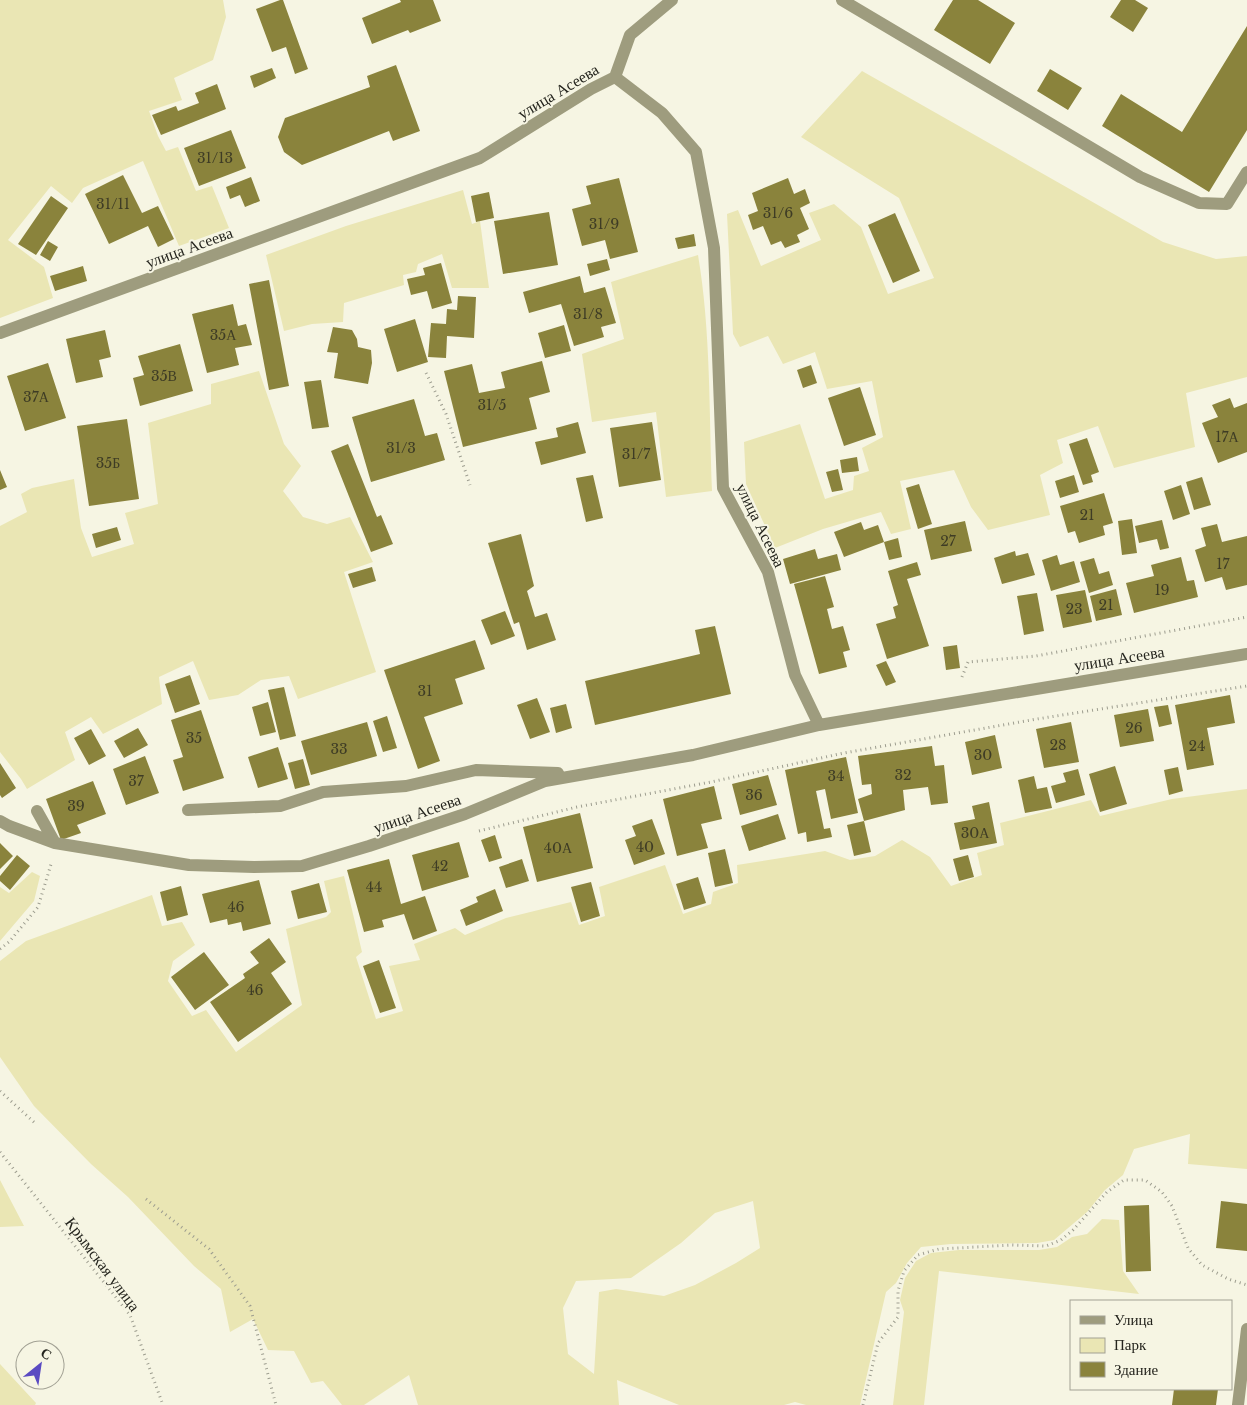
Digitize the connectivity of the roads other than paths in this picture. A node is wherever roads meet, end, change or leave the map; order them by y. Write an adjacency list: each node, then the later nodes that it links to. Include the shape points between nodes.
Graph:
1 (672, 0): 3 (street, via 630,35)
2 (842, 0): 4 (street, via 1140,177 1199,203 1227,204)
3 (614, 77): 5 (street, улица Асеева, via 480,158); 7 (street, улица Асеева, via 662,113 696,152 714,248 723,488 768,572 795,675)
4 (1247, 172)
5 (0, 333)
6 (1247, 654): 7 (street, улица Асеева)
7 (819, 725): 8 (street, улица Асеева, via 693,755)
8 (583, 774): 9 (street, via 476,770 406,786 323,792 280,806); 12 (street, улица Асеева, via 545,781 465,814 302,866 189,865)
9 (188, 810)
10 (37, 811): 12 (street)
11 (0, 821): 12 (street, улица Асеева)
12 (55, 843)
13 (1247, 1329): 14 (street)
14 (1238, 1405)

